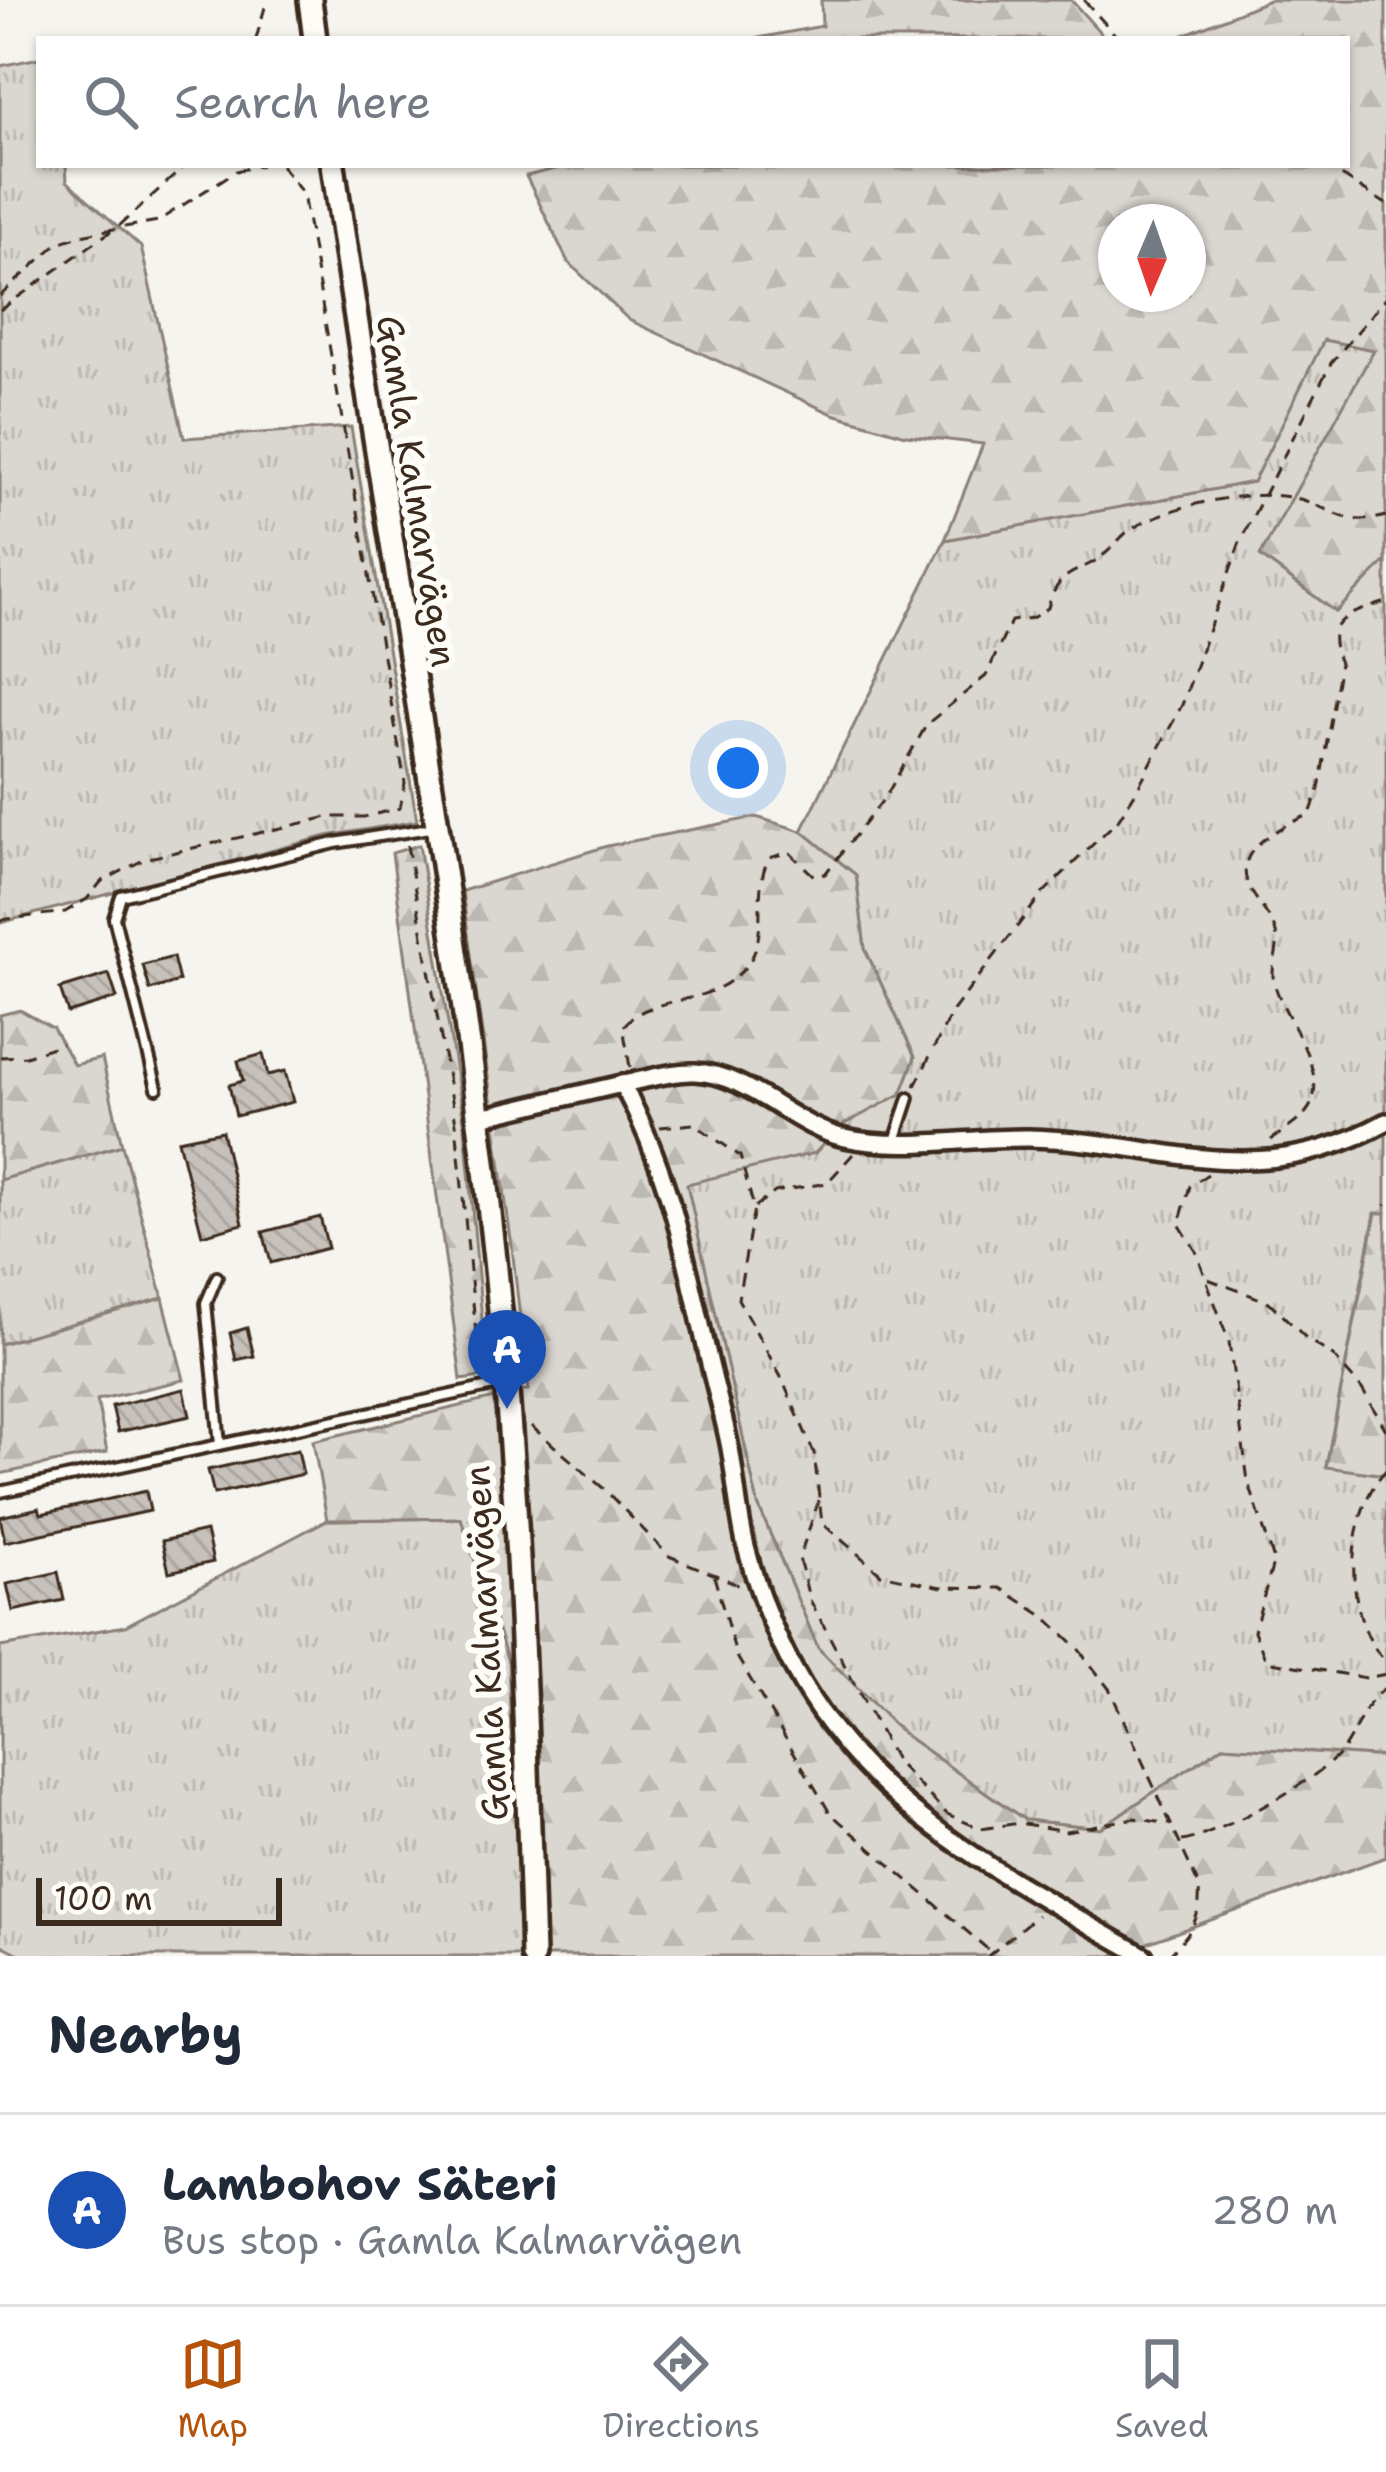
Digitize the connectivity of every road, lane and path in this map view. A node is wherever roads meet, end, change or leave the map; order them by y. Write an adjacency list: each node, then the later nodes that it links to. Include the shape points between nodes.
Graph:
1 (267, 0): 4 (path)
2 (310, 0): 5 (street)
3 (1084, 0): 6 (path)
4 (257, 36)
5 (315, 36)
6 (1116, 36)
7 (183, 168): 13 (path)
8 (249, 168): 13 (path, via 170,216)
9 (283, 168): 20 (path, via 303,194 315,258 405,783)
10 (333, 168): 21 (street, Gamla Kalmarvägen)
11 (1329, 168): 12 (path)
12 (1386, 204)
13 (115, 229): 14 (path, via 58,243); 16 (path)
14 (0, 296)
15 (1386, 298): 17 (path, via 1331,364)
16 (0, 310)
17 (1265, 494): 18 (path, via 1304,500 1335,517); 26 (path, via 1151,519 1067,573 1048,608 1011,621 986,676 927,724 886,796 825,874 814,876 789,852 769,858 749,962 704,997 632,1014 623,1027); 28 (path, via 1182,705 1135,794 1042,894 952,1012)
18 (1386, 516)
19 (1386, 602): 34 (path, via 1345,616 1335,628 1340,663 1310,814 1273,832 1250,852 1244,870 1276,935 1272,978 1311,1066 1313,1101 1270,1141)
20 (400, 808): 22 (path); 23 (path, via 145,859 65,912)
21 (437, 827): 22 (lane); 29 (street, Gamla Kalmarvägen)
22 (405, 832): 27 (lane, via 121,896 115,918); 40 (path, via 456,1123)
23 (0, 920)
24 (62, 1044): 25 (path)
25 (0, 1057)
26 (628, 1083): 29 (street); 32 (street, via 693,1071 719,1077 842,1138); 48 (street, via 685,1243)
27 (157, 1088)
28 (909, 1098): 33 (lane)
29 (477, 1118): 39 (street, Gamla Kalmarvägen)
30 (1386, 1122): 34 (street, via 1348,1143)
31 (655, 1126): 36 (path, via 694,1124 740,1156)
32 (866, 1140): 33 (street); 36 (path, via 827,1183 775,1192)
33 (895, 1142): 35 (street, via 1031,1138)
34 (1264, 1160): 35 (street)
35 (1225, 1163): 38 (path, via 1190,1186 1179,1224)
36 (754, 1208): 46 (path, via 738,1300 814,1453)
37 (218, 1277): 43 (lane, via 206,1303)
38 (1206, 1279): 42 (path, via 1269,1303 1333,1356); 50 (path, via 1229,1342 1248,1481 1274,1560 1254,1631 1266,1661)
39 (505, 1384): 40 (lane); 41 (street, Gamla Kalmarvägen)
40 (481, 1387): 43 (lane)
41 (508, 1418): 47 (path, via 539,1432 669,1556); 56 (street, Gamla Kalmarvägen)
42 (1386, 1430)
43 (220, 1444): 45 (lane)
44 (1386, 1470): 49 (path, via 1371,1485 1352,1589 1359,1621)
45 (0, 1492)
46 (819, 1499): 52 (path, via 822,1523 881,1574 1001,1588 1045,1617 1110,1690); 52 (path, via 799,1558 809,1598 896,1762 947,1814 981,1829 1019,1823 1066,1831 1134,1819)
47 (715, 1576): 48 (path); 55 (path, via 736,1655 830,1813)
48 (761, 1588): 54 (street, via 814,1706 870,1773 961,1850)
49 (1386, 1662)
50 (1386, 1675)
51 (1386, 1687): 53 (path, via 1368,1700 1337,1757 1262,1808)
52 (1172, 1825): 53 (path)
53 (1181, 1841): 58 (path, via 1200,1910)
54 (1051, 1903): 55 (path); 57 (street)
55 (990, 1954)
56 (533, 1956)
57 (1144, 1956)
58 (1168, 1956)

